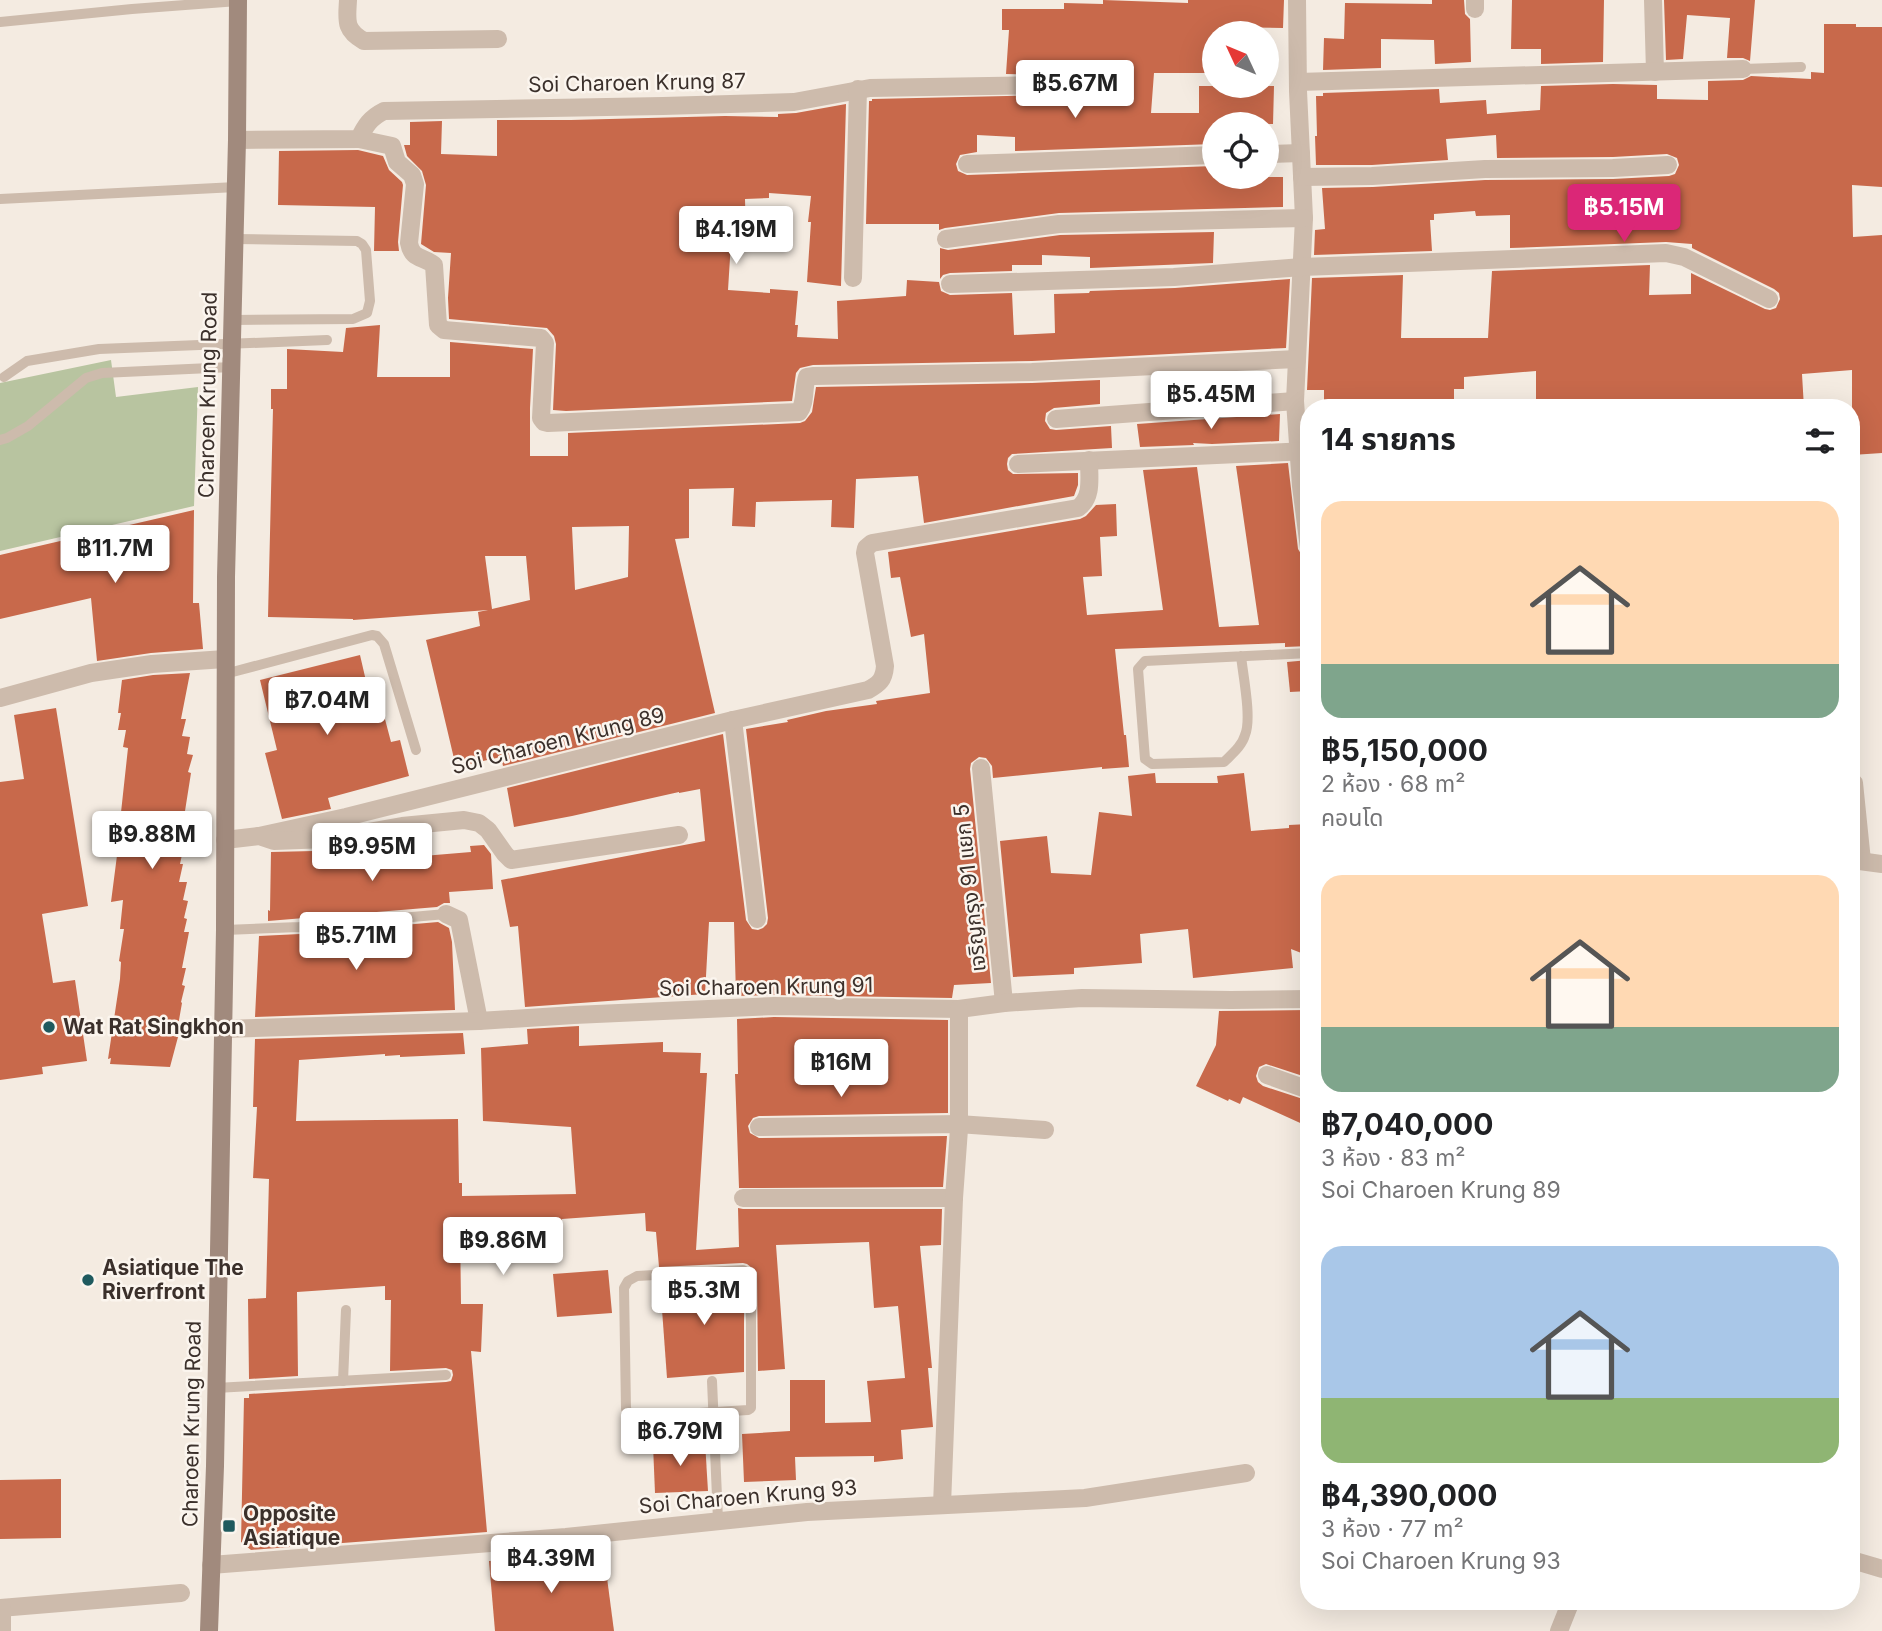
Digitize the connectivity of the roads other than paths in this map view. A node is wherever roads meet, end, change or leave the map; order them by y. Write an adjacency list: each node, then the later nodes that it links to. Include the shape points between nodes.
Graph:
1 (348, 0): 7 (street, via 347,22 353,35 364,41)
2 (1297, 0): 11 (street)
3 (1653, 0): 10 (street)
4 (238, 1): 5 (lane); 15 (main road, Charoen Krung Road)
5 (131, 5): 6 (lane)
6 (0, 22)
7 (498, 39)
8 (1801, 67): 9 (lane)
9 (1743, 69): 10 (street)
10 (1655, 72): 11 (street)
11 (1298, 82): 17 (street)
12 (1051, 85): 13 (street, Soi Charoen Krung 87)
13 (858, 89): 14 (street, Soi Charoen Krung 87, via 794,102 383,111 364,126); 28 (street)
14 (359, 139): 15 (street); 34 (street, via 392,146 397,162 414,178 410,252 434,265 440,328 544,340 541,418 548,423 799,412 807,377 814,376 1031,372)
15 (237, 140): 22 (main road, Charoen Krung Road)
16 (1279, 153): 17 (street)
17 (1301, 153): 21 (street)
18 (1202, 155): 19 (street)
19 (967, 164)
20 (1668, 165): 21 (street)
21 (1302, 177): 24 (street)
22 (236, 187): 23 (lane); 25 (main road, Charoen Krung Road)
23 (0, 199)
24 (1304, 218): 26 (street, via 1059,224); 27 (street)
25 (234, 239): 31 (main road, Charoen Krung Road); 31 (lane, via 357,241 366,250 370,301 367,313 353,318)
26 (946, 239)
27 (1302, 267): 29 (street, via 1174,277); 30 (street, via 1665,253 1684,257); 34 (street)
28 (853, 278)
29 (950, 284)
30 (1769, 299)
31 (232, 320): 33 (main road, Charoen Krung Road)
32 (327, 340): 33 (lane)
33 (232, 345): 35 (main road, Charoen Krung Road); 36 (lane, via 99,349 27,361)
34 (1297, 359): 37 (street)
35 (232, 367): 40 (lane, via 102,373 86,378 28,426); 46 (main road, Charoen Krung Road)
36 (4, 377)
37 (1295, 401): 38 (street); 39 (street)
38 (1055, 419)
39 (1300, 429)
40 (0, 440)
41 (1300, 451): 42 (street)
42 (1089, 460): 43 (street); 48 (street, Soi Charoen Krung 89, via 1089,495 1078,508 872,543 864,553 886,666 884,678 868,690)
43 (1018, 464)
44 (1300, 653): 45 (lane)
45 (1241, 656): 45 (lane, via 1248,726 1245,738 1224,762 1152,764 1145,759 1138,669 1145,661)
46 (225, 666): 47 (street, via 152,664 90,673); 49 (lane, via 377,636 384,644); 53 (main road, Charoen Krung Road)
47 (0, 698)
48 (733, 720): 52 (street, Soi Charoen Krung 89); 57 (street)
49 (416, 750)
50 (981, 768): 60 (street, เจริญกรุง 91 แยก 5)
51 (679, 835): 52 (street, via 511,860 488,830 464,820 328,839 274,841)
52 (259, 836): 53 (street)
53 (225, 840): 58 (main road, Charoen Krung Road)
54 (1860, 861): 55 (street)
55 (1882, 864)
56 (446, 914): 58 (lane); 62 (street, via 459,920)
57 (757, 919)
58 (225, 930): 63 (main road, Charoen Krung Road)
59 (1300, 999): 60 (street, Soi Charoen Krung 91, via 1083,998)
60 (1004, 1003): 61 (street, Soi Charoen Krung 91)
61 (959, 1009): 62 (street, Soi Charoen Krung 91, via 774,1006); 66 (street)
62 (479, 1021): 63 (street, Soi Charoen Krung 91)
63 (223, 1029): 75 (main road, Charoen Krung Road)
64 (1267, 1075): 65 (street)
65 (1300, 1087)
66 (958, 1124): 67 (street); 68 (street); 70 (street)
67 (759, 1127)
68 (1045, 1130)
69 (743, 1198): 70 (street)
70 (954, 1198): 78 (street)
71 (346, 1310): 73 (lane)
72 (446, 1375): 73 (lane)
73 (343, 1381): 75 (lane)
74 (712, 1381): 76 (lane)
75 (216, 1388): 81 (main road, Charoen Krung Road)
76 (714, 1412): 76 (lane, via 635,1417 626,1409 624,1288 628,1281 637,1276 743,1270 751,1276 752,1406); 79 (lane)
77 (1247, 1473): 78 (street, Soi Charoen Krung 93, via 1085,1498)
78 (942, 1505): 79 (street, Soi Charoen Krung 93)
79 (718, 1520): 81 (street, Soi Charoen Krung 93)
80 (1860, 1562): 82 (street)
81 (211, 1565): 87 (main road, Charoen Krung Road)
82 (1882, 1569)
83 (181, 1593): 84 (street)
84 (1, 1608): 86 (street)
85 (1567, 1610): 88 (street)
86 (2, 1631)
87 (209, 1631)
88 (1559, 1631)

